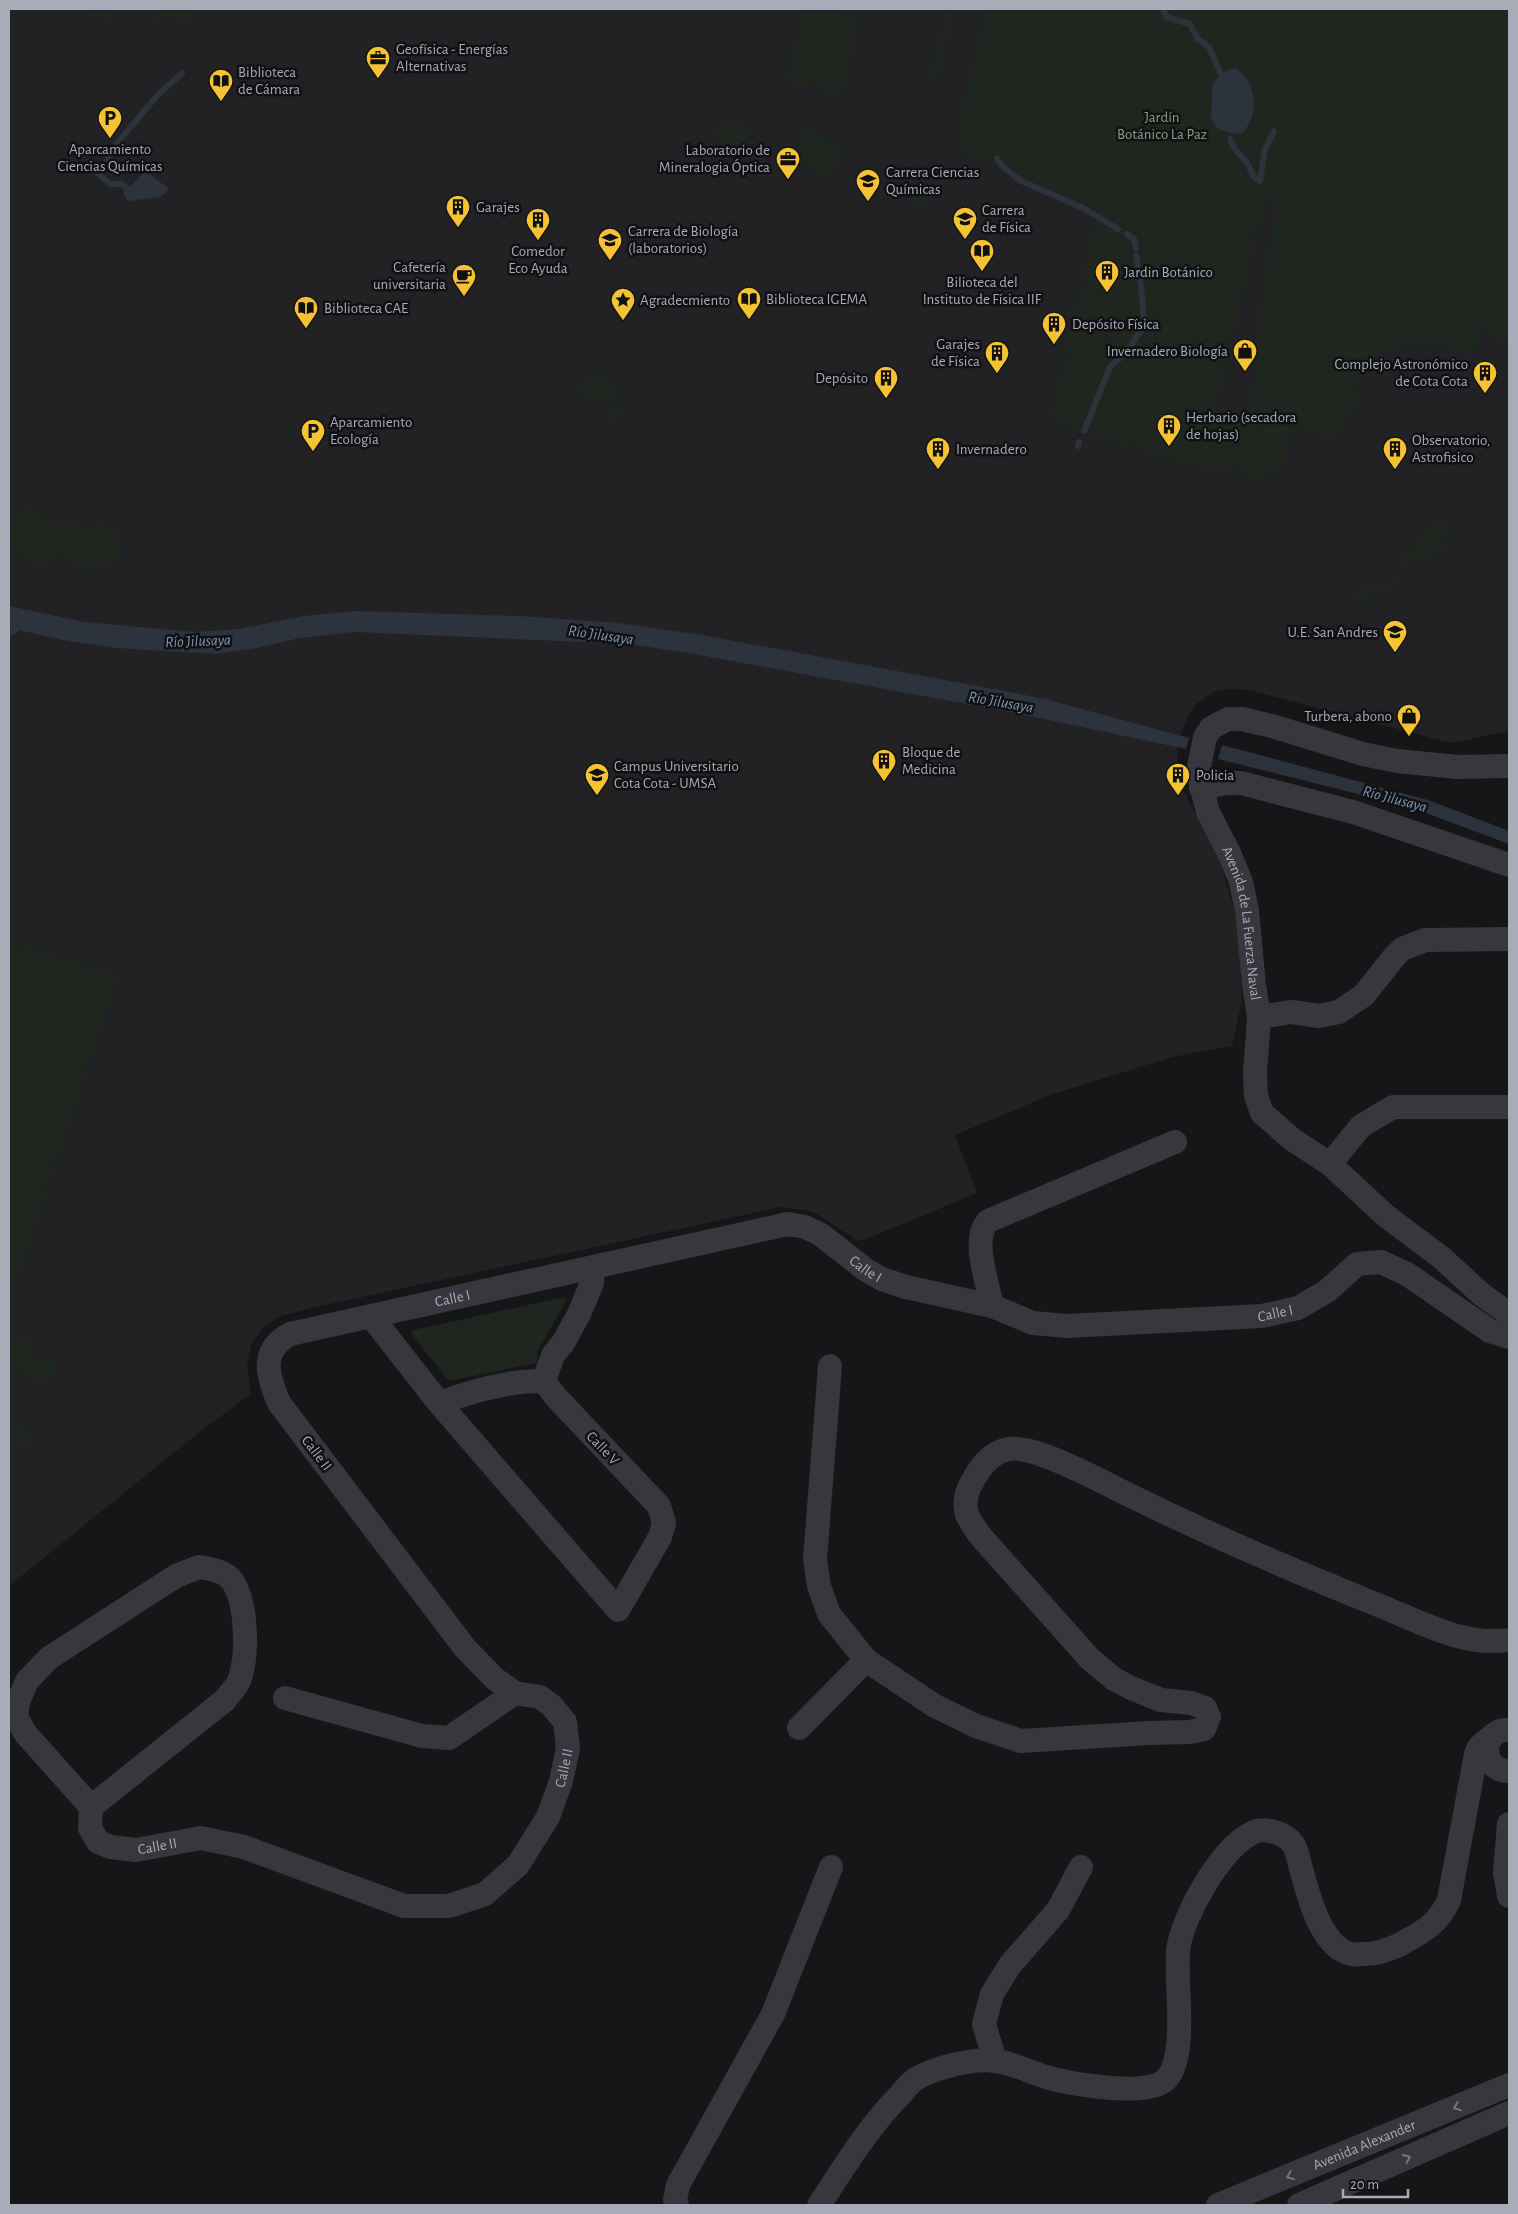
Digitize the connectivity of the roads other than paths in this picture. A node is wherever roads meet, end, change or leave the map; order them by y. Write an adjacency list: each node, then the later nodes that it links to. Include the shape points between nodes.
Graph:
1 (1509, 766): 2 (street, Avenida de La Fuerza Naval, via 1458,767 1397,761 1242,719 1220,722 1211,728 1199,762)
2 (1201, 788): 3 (street, via 1241,783 1353,812); 5 (street, Avenida de La Fuerza Naval, via 1208,812 1241,882)
3 (1509, 865)
4 (1509, 939): 5 (street, via 1425,940 1402,949 1364,995 1339,1012 1319,1016 1291,1012)
5 (1260, 1016): 8 (street, Avenida de La Fuerza Naval, via 1255,1072 1259,1107 1266,1118 1293,1140)
6 (1509, 1106): 8 (street, via 1393,1108 1360,1126)
7 (1175, 1142): 10 (street, via 988,1221 980,1246)
8 (1330, 1164): 11 (street, Avenida de La Fuerza Naval, via 1386,1216)
9 (592, 1267): 10 (street, Calle I, via 788,1224 820,1234 882,1279); 12 (street, Calle I); 16 (street, via 592,1283 567,1336 552,1354)
10 (992, 1306): 14 (street, Calle I, via 1033,1323 1067,1326 1262,1316 1298,1308 1327,1291 1357,1264 1382,1262 1407,1274 1490,1332)
11 (1509, 1314)
12 (371, 1316): 13 (street, Calle I); 17 (street)
13 (318, 1327): 20 (street, Calle II, via 290,1334 274,1345 268,1365 270,1381 279,1403 465,1648 494,1680)
14 (1509, 1337)
15 (830, 1366): 19 (street, via 815,1559 819,1586 829,1614)
16 (544, 1381): 17 (street, via 525,1380); 17 (street, Calle V, via 554,1396 659,1506 662,1514 664,1523 660,1538 618,1610)
17 (440, 1403)
18 (1509, 1640): 19 (street, via 1491,1643 1429,1628 1176,1518 1073,1467 1027,1450 1010,1449 993,1455 976,1472 965,1496 967,1518 1090,1659 1131,1688 1161,1700 1205,1708 1209,1717 1204,1728 1190,1732 1021,1741 976,1726 935,1706)
19 (866, 1660): 22 (street)
20 (515, 1693): 21 (street, via 449,1738 422,1736); 26 (street, Calle II, via 540,1697 565,1722 568,1748 561,1781 548,1817 518,1865 485,1894 449,1906 404,1906 244,1847 201,1838 136,1850 111,1847 98,1842 90,1828)
21 (285, 1698)
22 (799, 1728)
23 (1501, 1732): 24 (street, via 1487,1748 1487,1755 1494,1767); 25 (street, via 1479,1747)
24 (1507, 1772): 25 (street, via 1488,1770)
25 (1472, 1782): 31 (street, via 1449,1900 1441,1917 1422,1932 1374,1954 1350,1954 1332,1942 1315,1914 1293,1844 1279,1833 1258,1831 1236,1844 1214,1868 1189,1917 1178,1949 1179,2038 1175,2065 1164,2081 1145,2088 1117,2088 1056,2080)
26 (91, 1807): 26 (street, via 25,1733 16,1716 27,1680 49,1658 176,1576 199,1567 216,1569 233,1581 241,1604 245,1654 240,1680 225,1700)
27 (1509, 1824): 30 (street, via 1505,1872)
28 (831, 1867): 34 (street, via 773,2014 678,2185)
29 (1080, 1867): 31 (street, via 1058,1910 1010,1965 992,1994 984,2024)
30 (1509, 1896)
31 (995, 2061): 35 (street, via 955,2064 917,2078 868,2130)
32 (1507, 2092): 36 (street, Avenida Alexander, one-way to 36)
33 (1509, 2113): 37 (street, Avenida Alexander, one-way to 33)
34 (677, 2205)
35 (819, 2205)
36 (1218, 2205)
37 (1299, 2205)

